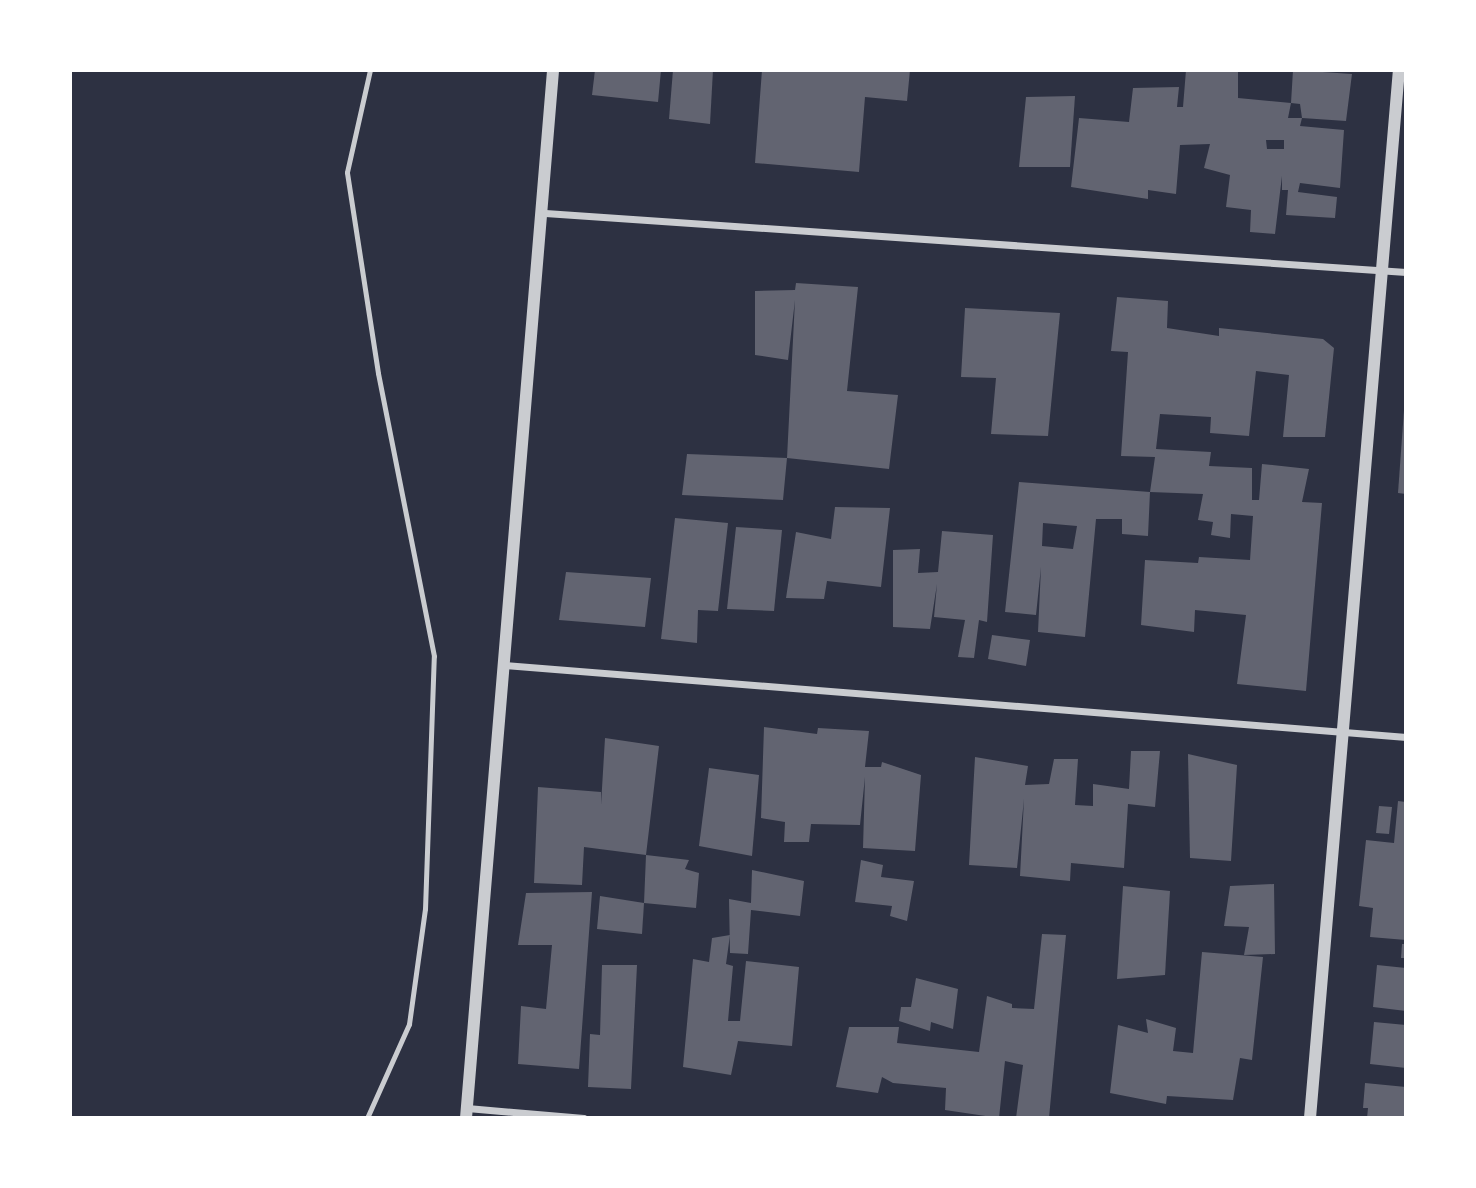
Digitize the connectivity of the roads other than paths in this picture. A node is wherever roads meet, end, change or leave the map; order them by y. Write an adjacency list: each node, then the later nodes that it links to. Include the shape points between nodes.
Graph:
1 (370, 70): 11 (lane, via 347,172 378,373 434,656 425,909 411,1011 403,1042)
2 (553, 70): 4 (street)
3 (1399, 70): 5 (street)
4 (545, 212): 5 (street); 7 (street)
5 (1382, 270): 6 (street); 8 (street)
6 (1406, 272)
7 (504, 665): 8 (street); 10 (street)
8 (1343, 732): 9 (street); 13 (street)
9 (1406, 737)
10 (467, 1113): 12 (street)
11 (367, 1118)
12 (584, 1118)
13 (1310, 1118)

